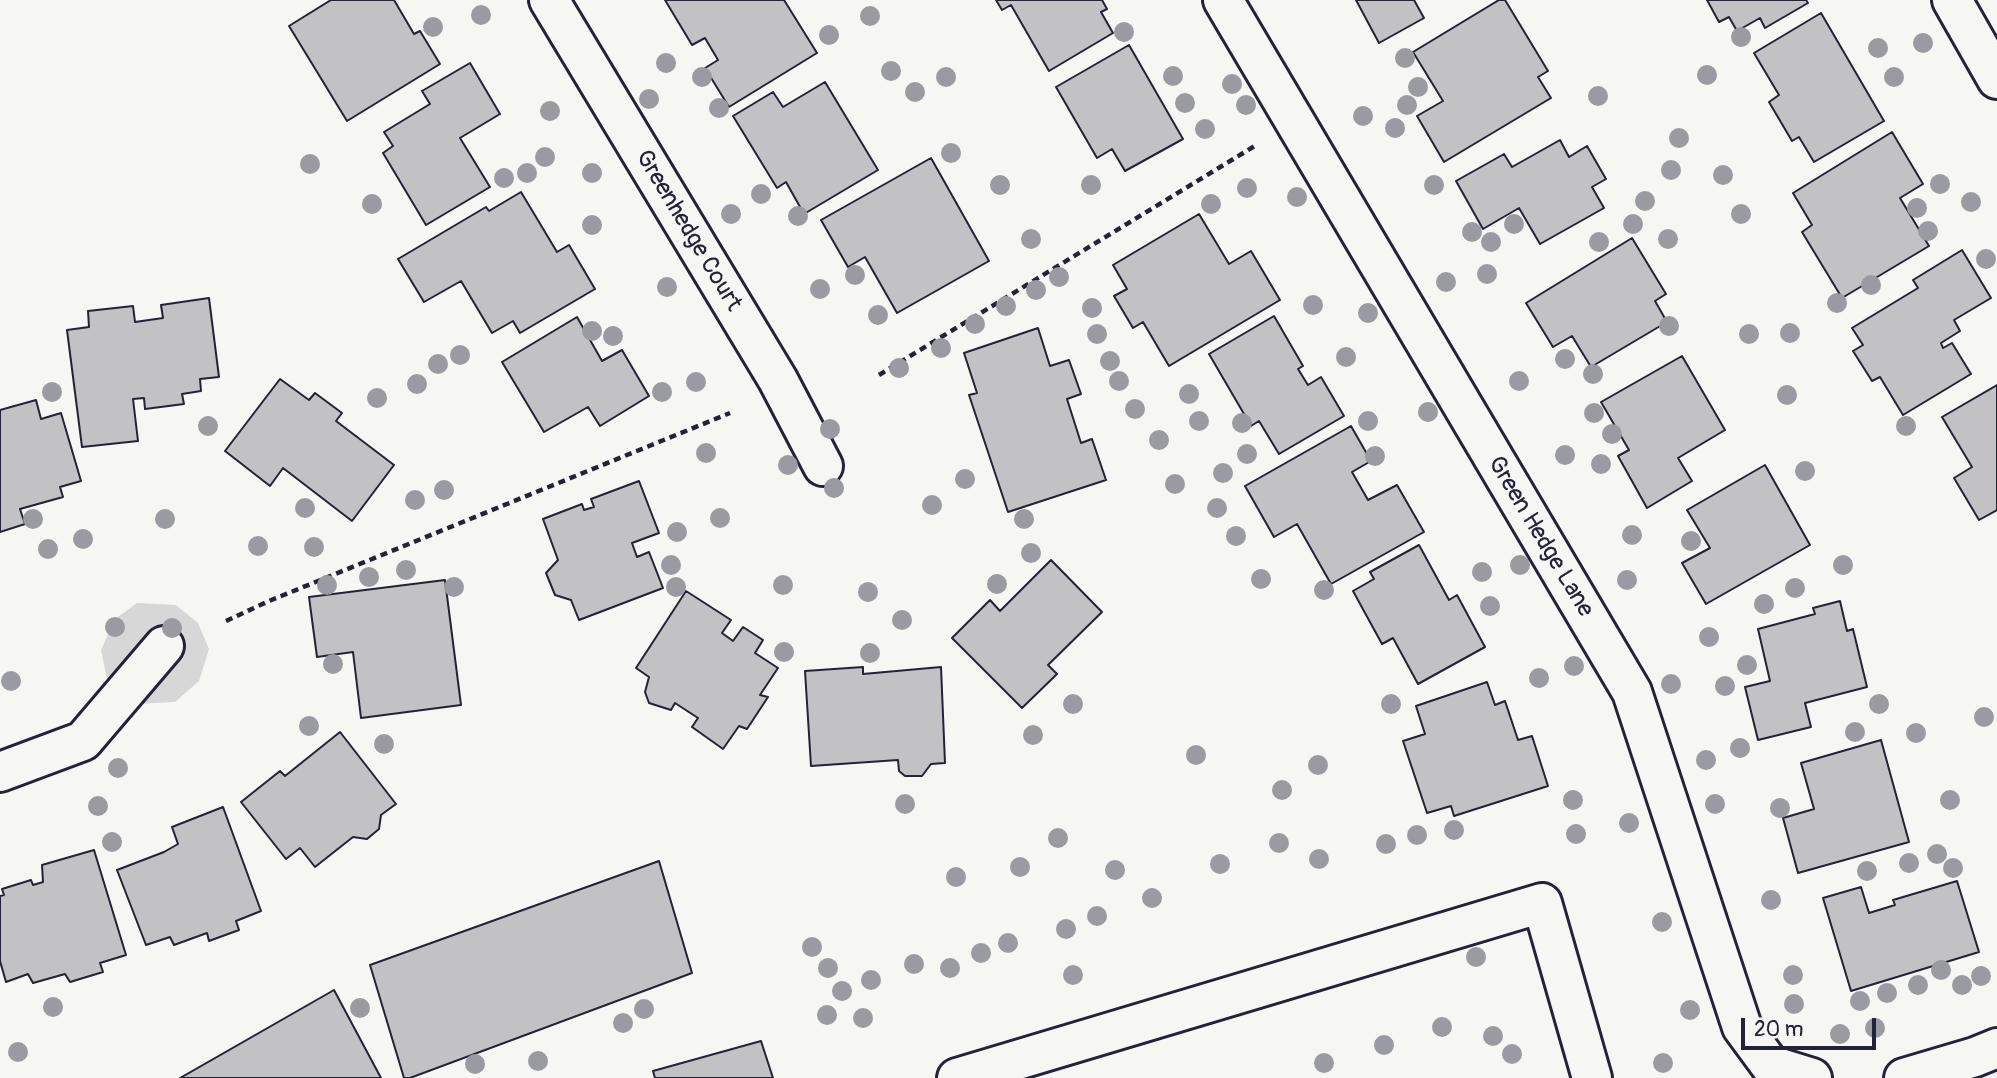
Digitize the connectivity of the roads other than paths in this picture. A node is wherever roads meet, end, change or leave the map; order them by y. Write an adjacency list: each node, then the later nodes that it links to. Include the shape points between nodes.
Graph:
1 (549, 0): 5 (street, Greenhedge Court, via 778,380)
2 (1223, 0): 11 (street, Green Hedge Lane, via 1632,692 1742,1027 1770,1065)
3 (1952, 0): 4 (street)
4 (1997, 79)
5 (823, 466)
6 (164, 646): 7 (street, via 83,741)
7 (0, 772)
8 (1997, 1048): 12 (street)
9 (957, 1078): 10 (street, via 1542,903)
10 (1592, 1078)
11 (1812, 1078)
12 (1904, 1078)

